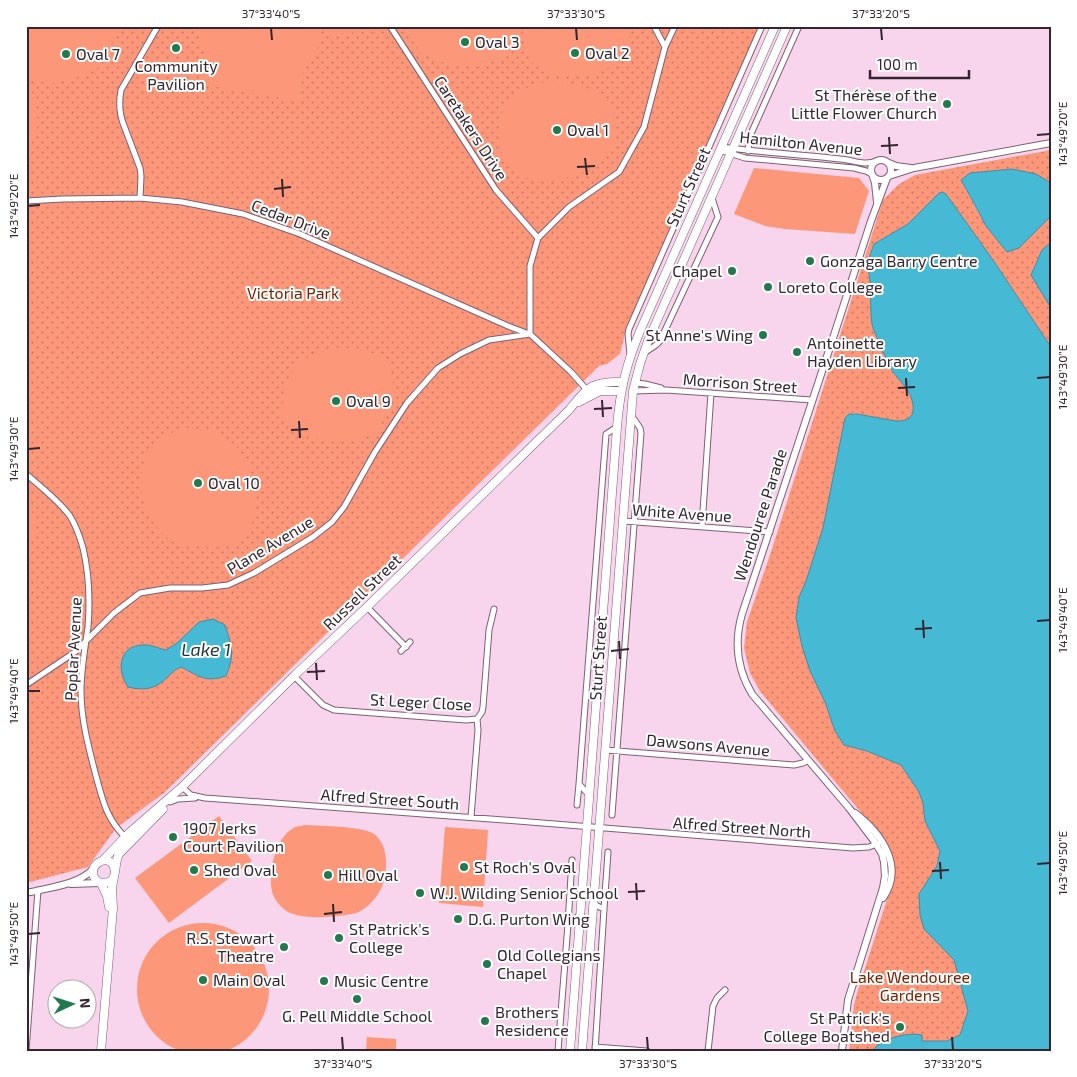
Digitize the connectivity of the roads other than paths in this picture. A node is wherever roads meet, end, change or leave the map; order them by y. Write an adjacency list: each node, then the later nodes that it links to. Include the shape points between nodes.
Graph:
1 (158, 26): 19 (street, via 121,90 122,124 142,176)
2 (390, 26): 25 (street, Caretakers Drive, via 496,190)
3 (654, 26): 9 (street)
4 (675, 26): 9 (street)
5 (762, 26): 23 (street, Sturt Street)
6 (775, 26): 11 (main road, Sturt Street)
7 (787, 26): 12 (main road, Sturt Street)
8 (799, 26): 13 (street, via 750,136)
9 (665, 46): 25 (street, via 644,127 619,172 569,207)
10 (1051, 143): 16 (street)
11 (720, 149): 12 (street, Hamilton Avenue); 24 (main road, Sturt Street)
12 (732, 151): 13 (street, Hamilton Avenue); 17 (street, Hamilton Avenue, via 754,159 854,168); 20 (main road, Sturt Street)
13 (748, 151): 14 (street, Hamilton Avenue, via 846,159 866,164)
14 (877, 161): 15 (street); 17 (street, via 872,166)
15 (888, 163): 16 (street); 18 (street, via 891,170)
16 (914, 168): 18 (street)
17 (872, 174): 18 (street, via 880,180); 22 (street, Wendouree Parade)
18 (888, 177): 22 (street, Wendouree Parade)
19 (140, 198): 21 (street, Cedar Drive); 26 (street, Cedar Drive, via 243,214 316,241)
20 (712, 198): 27 (main road, Sturt Street); 27 (street, Sturt Street, via 718,217 660,341)
21 (26, 201)
22 (877, 203): 34 (street, Wendouree Parade)
23 (677, 220): 24 (street); 28 (street, Sturt Street, via 629,329)
24 (686, 226): 28 (main road, Sturt Street)
25 (538, 238): 26 (street, via 530,266)
26 (530, 334): 32 (street); 44 (street, Plane Avenue, via 489,340 438,368 407,403 344,507 313,537 228,585 140,593 114,613)
27 (643, 354): 30 (main road, Sturt Street)
28 (629, 360): 29 (main road, Sturt Street)
29 (622, 386): 30 (street, Russell Street); 32 (main road, Russell Street); 36 (main road, Sturt Street)
30 (634, 387): 31 (street, Morrison Street); 31 (street, Morrison Street, via 645,384); 35 (main road, Sturt Street)
31 (666, 390): 33 (street, Morrison Street)
32 (589, 392): 42 (main road, Russell Street)
33 (711, 393): 34 (street, Morrison Street); 40 (street)
34 (812, 400): 41 (street, Wendouree Parade)
35 (631, 415): 38 (main road, Sturt Street); 39 (street, Sturt Street, via 641,432)
36 (617, 427): 54 (street, Sturt Street, via 606,434); 57 (main road, Sturt Street)
37 (26, 474): 44 (street, Poplar Avenue, via 61,505 79,536 88,580)
38 (622, 521): 39 (street, White Avenue); 51 (main road, Sturt Street)
39 (634, 522): 40 (street, White Avenue); 52 (street, Sturt Street)
40 (702, 526): 41 (street, White Avenue)
41 (770, 532): 53 (street, Wendouree Parade, via 740,622 738,654 742,675 752,694)
42 (367, 607): 46 (street); 48 (main road, Russell Street)
43 (494, 608): 50 (street, St Leger Close, via 489,630 483,706)
44 (86, 642): 49 (street, Plane Avenue); 65 (street, Poplar Avenue, via 81,689 84,724 106,810 112,823)
45 (410, 642): 46 (street)
46 (406, 647): 47 (street)
47 (401, 651)
48 (294, 676): 50 (street, St Leger Close, via 323,705 334,710); 55 (main road, Russell Street)
49 (26, 685)
50 (477, 719): 62 (street)
51 (605, 750): 52 (street, Dawsons Avenue); 64 (main road, Sturt Street)
52 (616, 751): 53 (street, Dawsons Avenue, via 794,765); 61 (street, Sturt Street)
53 (808, 760): 66 (street, Wendouree Parade)
54 (579, 784): 57 (street); 60 (street, Sturt Street)
55 (182, 787): 56 (main road, Russell Street); 58 (street, Alfred Street South, via 190,795)
56 (175, 794): 59 (main road, Russell Street); 65 (main road, Russell Street, via 149,815)
57 (589, 795): 63 (main road, Sturt Street)
58 (201, 798): 59 (street); 62 (street, Alfred Street South)
59 (170, 802): 65 (main road, Russell Street)
60 (577, 805)
61 (612, 815)
62 (471, 818): 63 (street, Alfred Street South)
63 (587, 826): 64 (street, Alfred Street South); 78 (main road, Sturt Street)
64 (599, 828): 66 (street, Alfred Street North, via 853,848); 76 (main road, Sturt Street)
65 (127, 840): 68 (main road, Russell Street); 71 (main road, Russell Street, via 118,856)
66 (879, 843): 90 (street, Wendouree Parade, via 885,868 884,884 848,1000)
67 (608, 852): 77 (street)
68 (103, 860): 70 (main road); 71 (main road, via 112,864)
69 (572, 860): 79 (street)
70 (93, 869): 72 (main road); 73 (street, via 84,877)
71 (115, 874): 72 (main road, via 108,882); 80 (main road, Russell Street)
72 (100, 883): 73 (street); 80 (main road, via 108,902)
73 (64, 884): 74 (street)
74 (38, 890): 75 (street); 83 (street)
75 (26, 893)
76 (594, 904): 77 (street); 87 (main road, Sturt Street)
77 (604, 909): 82 (street)
78 (581, 914): 79 (street); 86 (main road, Sturt Street)
79 (568, 924): 85 (street)
80 (110, 934): 84 (main road)
81 (725, 990): 89 (street, via 713,1006)
82 (595, 1049): 88 (street)
83 (26, 1051)
84 (101, 1051)
85 (558, 1051)
86 (570, 1051)
87 (582, 1051)
88 (647, 1051)
89 (708, 1051)
90 (842, 1051)

